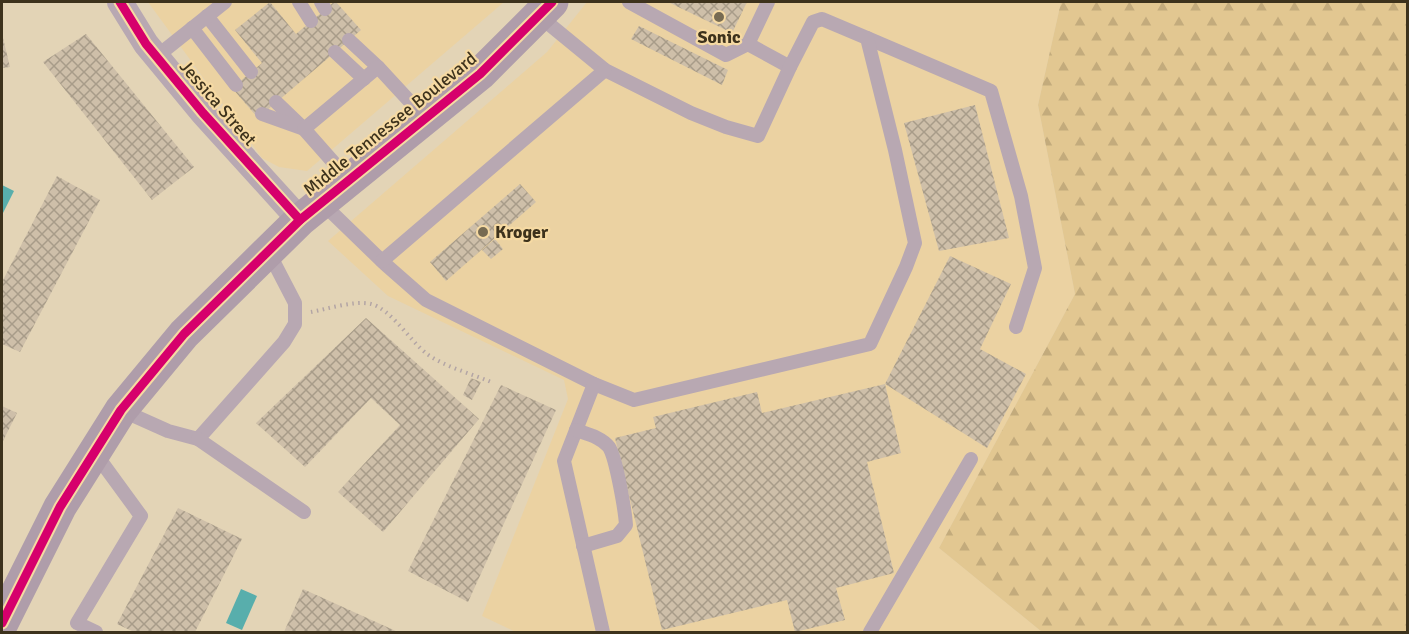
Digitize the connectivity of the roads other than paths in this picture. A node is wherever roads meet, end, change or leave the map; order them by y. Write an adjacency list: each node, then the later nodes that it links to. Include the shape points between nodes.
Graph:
1 (120, 2): 14 (street, Jessica Street)
2 (225, 2): 7 (lane)
3 (299, 2): 8 (lane)
4 (629, 2): 12 (lane, via 726,54)
5 (768, 2): 12 (lane)
6 (545, 8): 17 (lane); 23 (main road, Middle Tennessee Boulevard, via 480,74)
7 (207, 16): 9 (lane); 18 (lane)
8 (311, 21)
9 (192, 28): 14 (lane); 20 (lane)
10 (867, 38): 16 (lane, via 822,20 813,22); 29 (lane, via 991,91 1021,196 1035,268); 30 (lane, via 915,243 870,344 634,400)
11 (349, 40): 15 (lane)
12 (748, 44): 16 (lane)
13 (335, 52): 19 (lane)
14 (156, 57): 26 (street, Jessica Street, via 203,113)
15 (378, 67): 19 (lane); 23 (lane)
16 (790, 67): 17 (lane, via 758,136 691,113)
17 (605, 70): 28 (lane)
18 (251, 72)
19 (364, 79): 24 (lane)
20 (236, 85)
21 (276, 102): 24 (lane)
22 (262, 114): 24 (lane)
23 (425, 118): 25 (main road, Middle Tennessee Boulevard)
24 (304, 129): 25 (lane)
25 (349, 180): 26 (main road, Middle Tennessee Boulevard)
26 (310, 211): 27 (main road, Middle Tennessee Boulevard); 28 (lane)
27 (268, 251): 31 (main road, Middle Tennessee Boulevard, via 190,327); 33 (lane, via 295,303 295,324 284,342)
28 (382, 261): 30 (lane, via 426,300)
29 (1016, 327)
30 (594, 384): 32 (lane)
31 (121, 410): 33 (lane, via 168,431); 34 (main road, Middle Tennessee Boulevard)
32 (576, 430): 37 (lane, via 564,461); 37 (lane, via 596,437 609,448 625,508 626,525 617,536)
33 (198, 439): 36 (lane)
34 (95, 452): 38 (main road, Middle Tennessee Boulevard, via 60,507); 39 (lane, via 141,516 77,623)
35 (971, 459): 41 (lane)
36 (304, 512)
37 (583, 546): 40 (lane)
38 (2, 623)
39 (96, 633)
40 (603, 633)
41 (870, 633)

